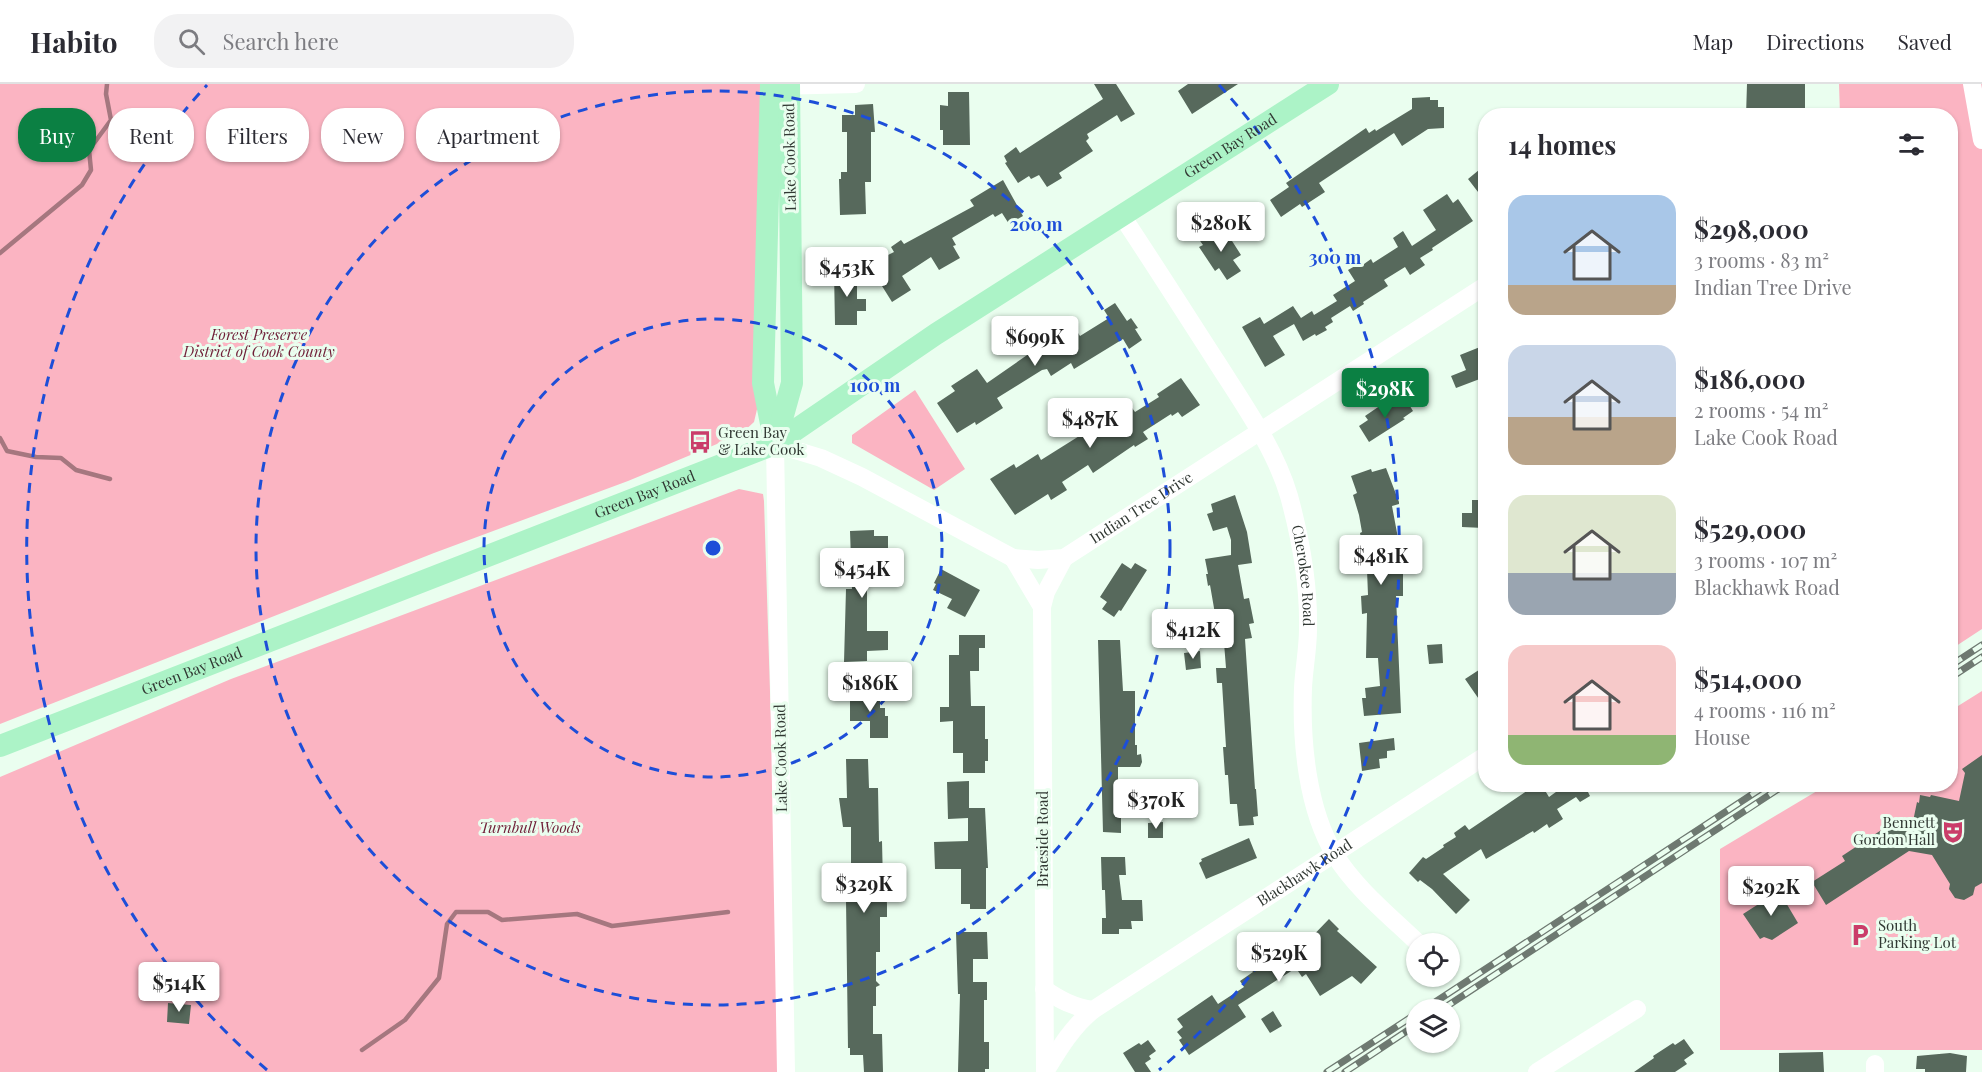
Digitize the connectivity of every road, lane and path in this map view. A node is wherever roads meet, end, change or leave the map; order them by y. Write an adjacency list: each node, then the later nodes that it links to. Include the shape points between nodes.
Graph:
1 (856, 84): 4 (street)
2 (1328, 84): 5 (main road, Green Bay Road)
3 (1972, 84): 6 (street)
4 (780, 85): 10 (main road, Lake Cook Road, via 792,383)
5 (1304, 90): 7 (main road, Green Bay Road)
6 (1982, 140)
7 (1122, 216): 9 (street, Cherokee Road); 10 (main road, Green Bay Road, via 936,334)
8 (1478, 290): 9 (street, Indian Tree Drive)
9 (1259, 430): 12 (street, Indian Tree Drive); 16 (street, Cherokee Road, via 1288,493 1302,544 1308,587 1303,729 1319,821)
10 (775, 444): 11 (street, Indian Tree Drive, via 821,458 862,477); 14 (main road, Green Bay Road); 22 (street, Lake Cook Road)
11 (1012, 558): 12 (street, Indian Tree Drive); 13 (street)
12 (1064, 558): 13 (street, Braeside Road)
13 (1042, 607): 18 (street, Braeside Road)
14 (0, 746)
15 (1478, 760): 16 (street, Blackhawk Road)
16 (1334, 853): 17 (street, Cherokee Road, via 1345,870); 20 (street, Blackhawk Road)
17 (1408, 933)
18 (1044, 989): 20 (street, via 1076,1008); 23 (street, Braeside Road)
19 (1637, 1009): 21 (street)
20 (1093, 1010): 23 (street, Blackhawk Road, via 1068,1036)
21 (1548, 1069)
22 (786, 1072)
23 (1045, 1072)

